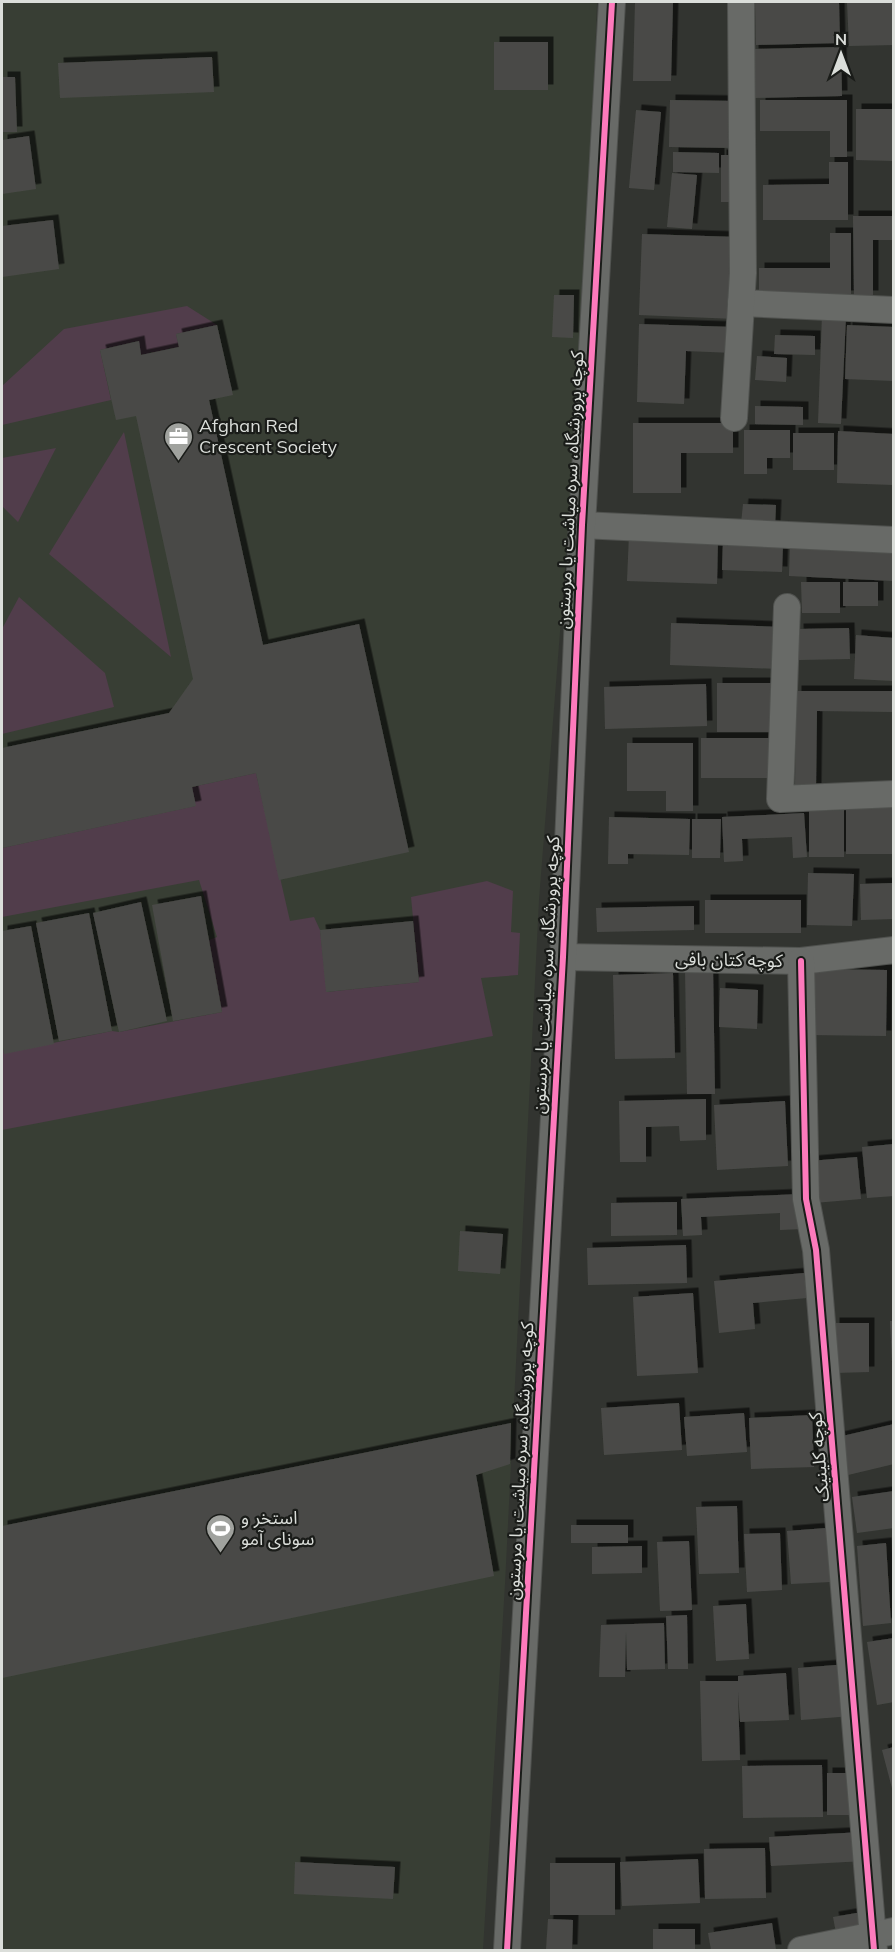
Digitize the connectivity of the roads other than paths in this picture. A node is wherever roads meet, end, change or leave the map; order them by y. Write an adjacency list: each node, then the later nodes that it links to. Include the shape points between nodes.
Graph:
1 (612, 2): 6 (street, کوچه پرورشگاه، سره میاشت یا مرستون)
2 (741, 2): 3 (street)
3 (741, 303): 4 (street); 5 (street)
4 (894, 310)
5 (735, 418)
6 (582, 525): 7 (street); 11 (street, کوچه پرورشگاه، سره میاشت یا مرستون)
7 (894, 540)
8 (787, 607): 9 (street, via 780,799)
9 (894, 794)
10 (894, 950): 12 (street, کوچه کتان بافی)
11 (563, 957): 12 (street, کوچه کتان بافی); 14 (street, کوچه پرورشگاه، سره میاشت یا مرستون)
12 (801, 961): 13 (street, کوچه کلینیک, via 806,1199 816,1250)
13 (881, 1939): 15 (street)
14 (507, 1950)
15 (801, 1950)

